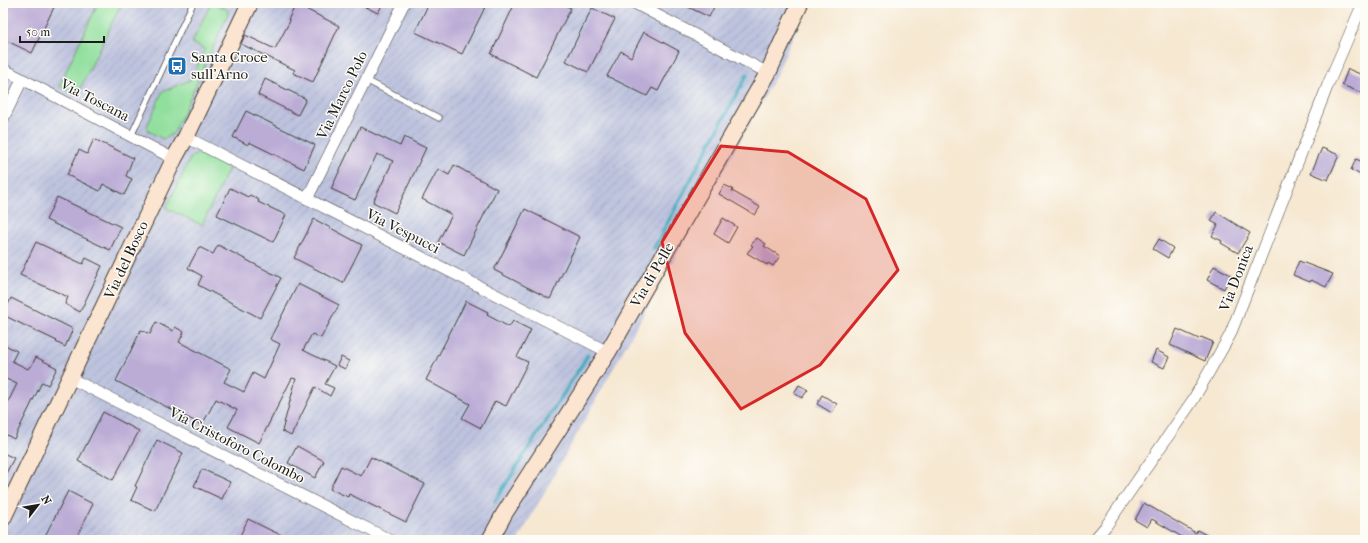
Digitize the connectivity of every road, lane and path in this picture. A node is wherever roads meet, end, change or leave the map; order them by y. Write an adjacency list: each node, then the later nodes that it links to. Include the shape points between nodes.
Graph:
1 (193, 3): 13 (lane)
2 (250, 3): 14 (street, Via del Bosco)
3 (404, 3): 10 (street, Via Marco Polo)
4 (634, 3): 8 (street)
5 (800, 3): 8 (street, Via di Pelle)
6 (1363, 3): 22 (street, Via Donica, via 1329,82 1230,335 1193,400)
7 (3, 69): 9 (street, Via Toscana)
8 (768, 73): 17 (street, Via di Pelle)
9 (22, 80): 12 (street); 13 (street, Via Toscana)
10 (366, 80): 11 (lane); 16 (street, Via Marco Polo)
11 (439, 118)
12 (3, 119)
13 (131, 136): 15 (street, Via Toscana)
14 (186, 137): 15 (street, Via del Bosco); 16 (street, Via Vespucci)
15 (174, 158): 18 (street, Via del Bosco)
16 (307, 199): 17 (street, Via Vespucci)
17 (608, 352): 21 (street, Via di Pelle)
18 (70, 378): 19 (street, Via del Bosco); 20 (street, Via Cristoforo Colombo)
19 (3, 518)
20 (390, 540)
21 (490, 540)
22 (1094, 540)

